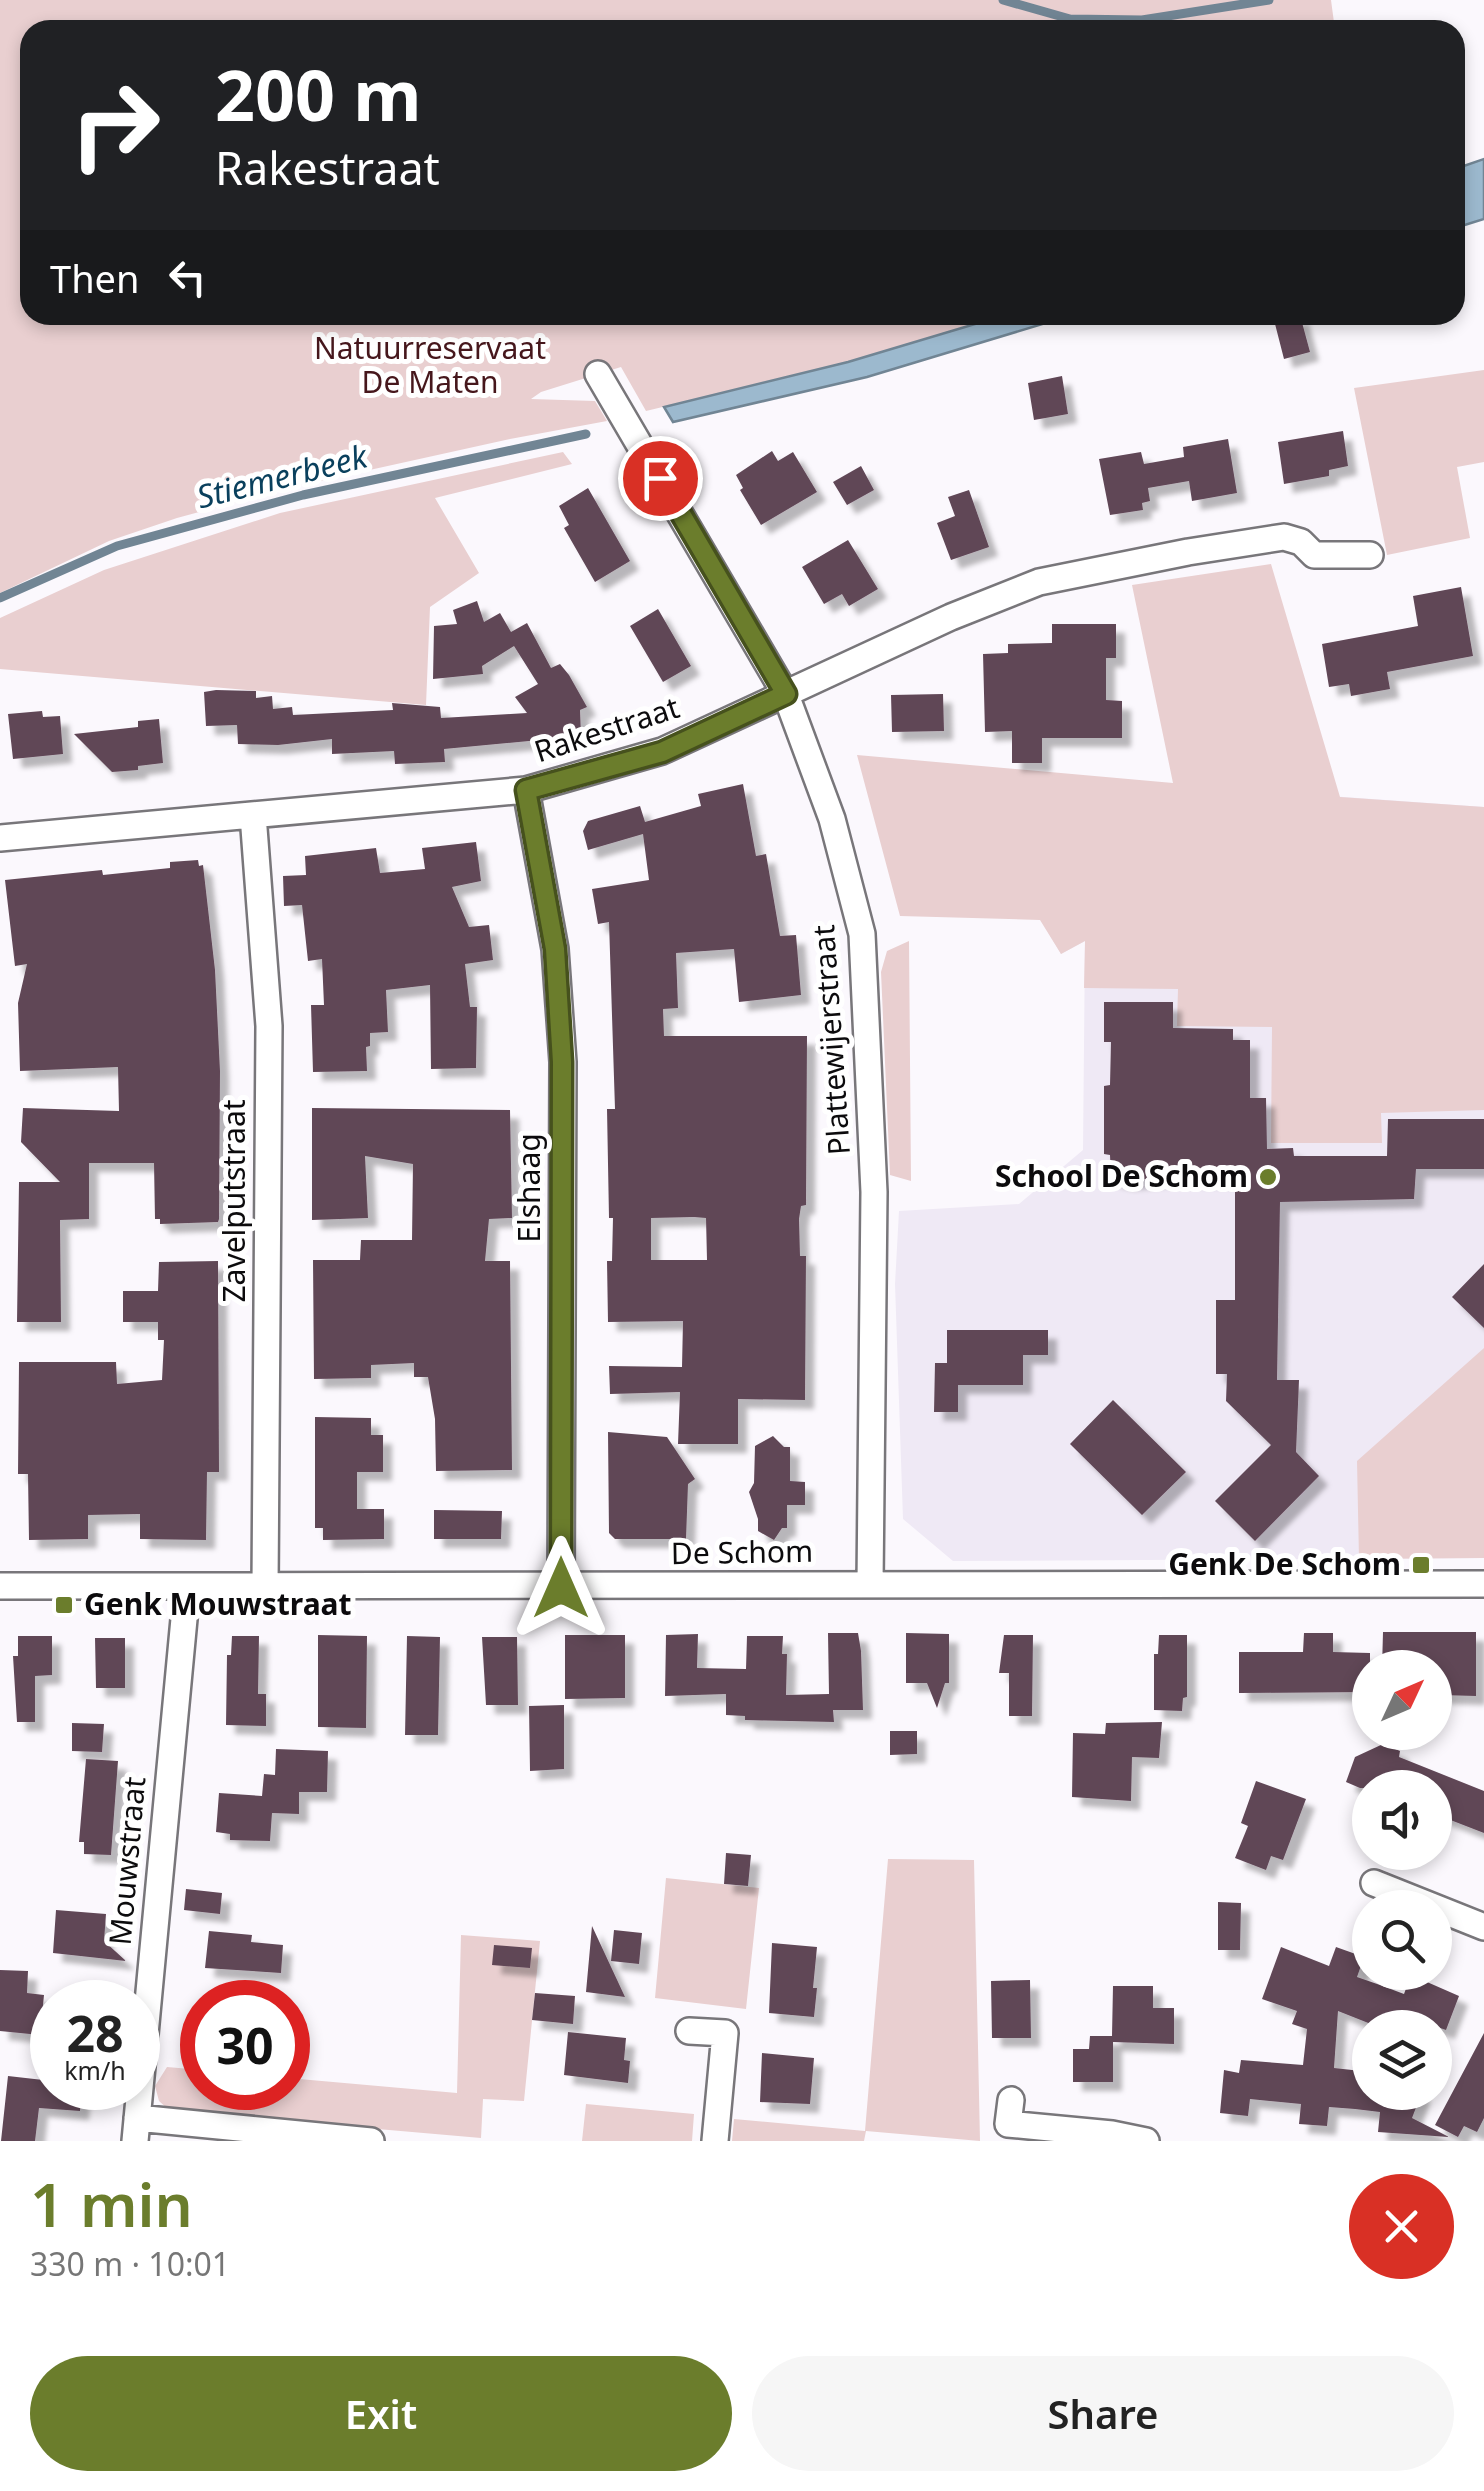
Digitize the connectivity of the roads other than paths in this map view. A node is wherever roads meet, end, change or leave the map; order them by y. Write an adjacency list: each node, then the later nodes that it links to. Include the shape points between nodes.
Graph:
1 (598, 374): 3 (street, Plattewijerstraat)
2 (1370, 555): 3 (street, Rakestraat, via 1314,565 1300,542 1284,537 1039,582)
3 (786, 694): 4 (street, Rakestraat, via 662,752); 7 (street, Plattewijerstraat, via 832,819 862,934 874,1192)
4 (526, 790): 5 (street, Rakestraat); 12 (street, Elshaag, via 555,949 562,1062)
5 (254, 815): 6 (street, Rakestraat); 11 (street, Zavelputstraat, via 269,1026)
6 (0, 838)
7 (870, 1584): 8 (street, De Schom); 12 (street, De Schom)
8 (1484, 1584)
9 (0, 1586): 10 (street, De Schom)
10 (187, 1587): 11 (street, De Schom); 17 (street, Mouwstraat)
11 (265, 1587): 12 (street, De Schom)
12 (561, 1588)
13 (1374, 1883): 14 (street)
14 (1484, 1927)
15 (689, 2031): 19 (street, via 725,2033)
16 (1010, 2100): 20 (street, via 1008,2124)
17 (136, 2129): 18 (street)
18 (370, 2141)
19 (715, 2141)
20 (1146, 2141)

